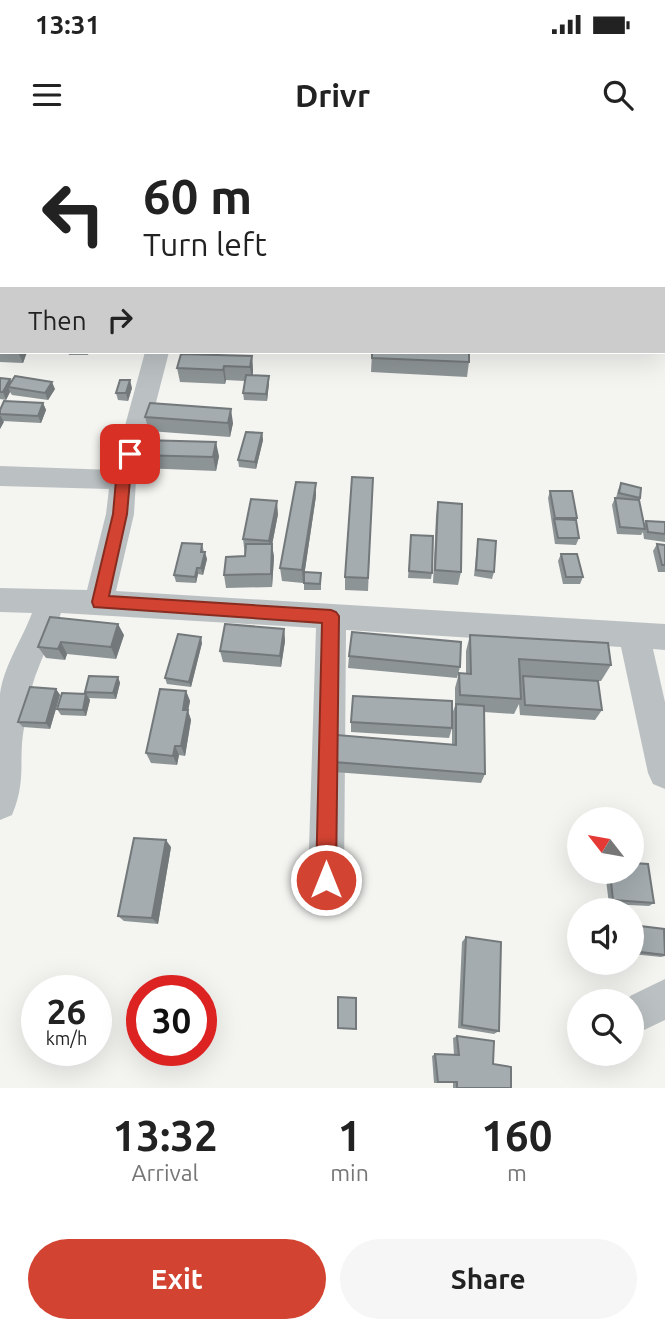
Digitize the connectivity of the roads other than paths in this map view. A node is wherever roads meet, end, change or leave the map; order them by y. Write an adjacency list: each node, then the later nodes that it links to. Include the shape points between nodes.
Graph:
1 (156, 354): 3 (street)
2 (0, 476): 3 (street)
3 (123, 480): 6 (street, via 120,514)
4 (0, 600): 5 (street)
5 (51, 601): 6 (street); 11 (street, via 22,668 7,733 6,779)
6 (99, 602): 7 (street)
7 (331, 616): 8 (street); 12 (street)
8 (650, 636): 9 (street); 10 (street)
9 (665, 657)
10 (665, 773)
11 (0, 803)
12 (326, 880)

